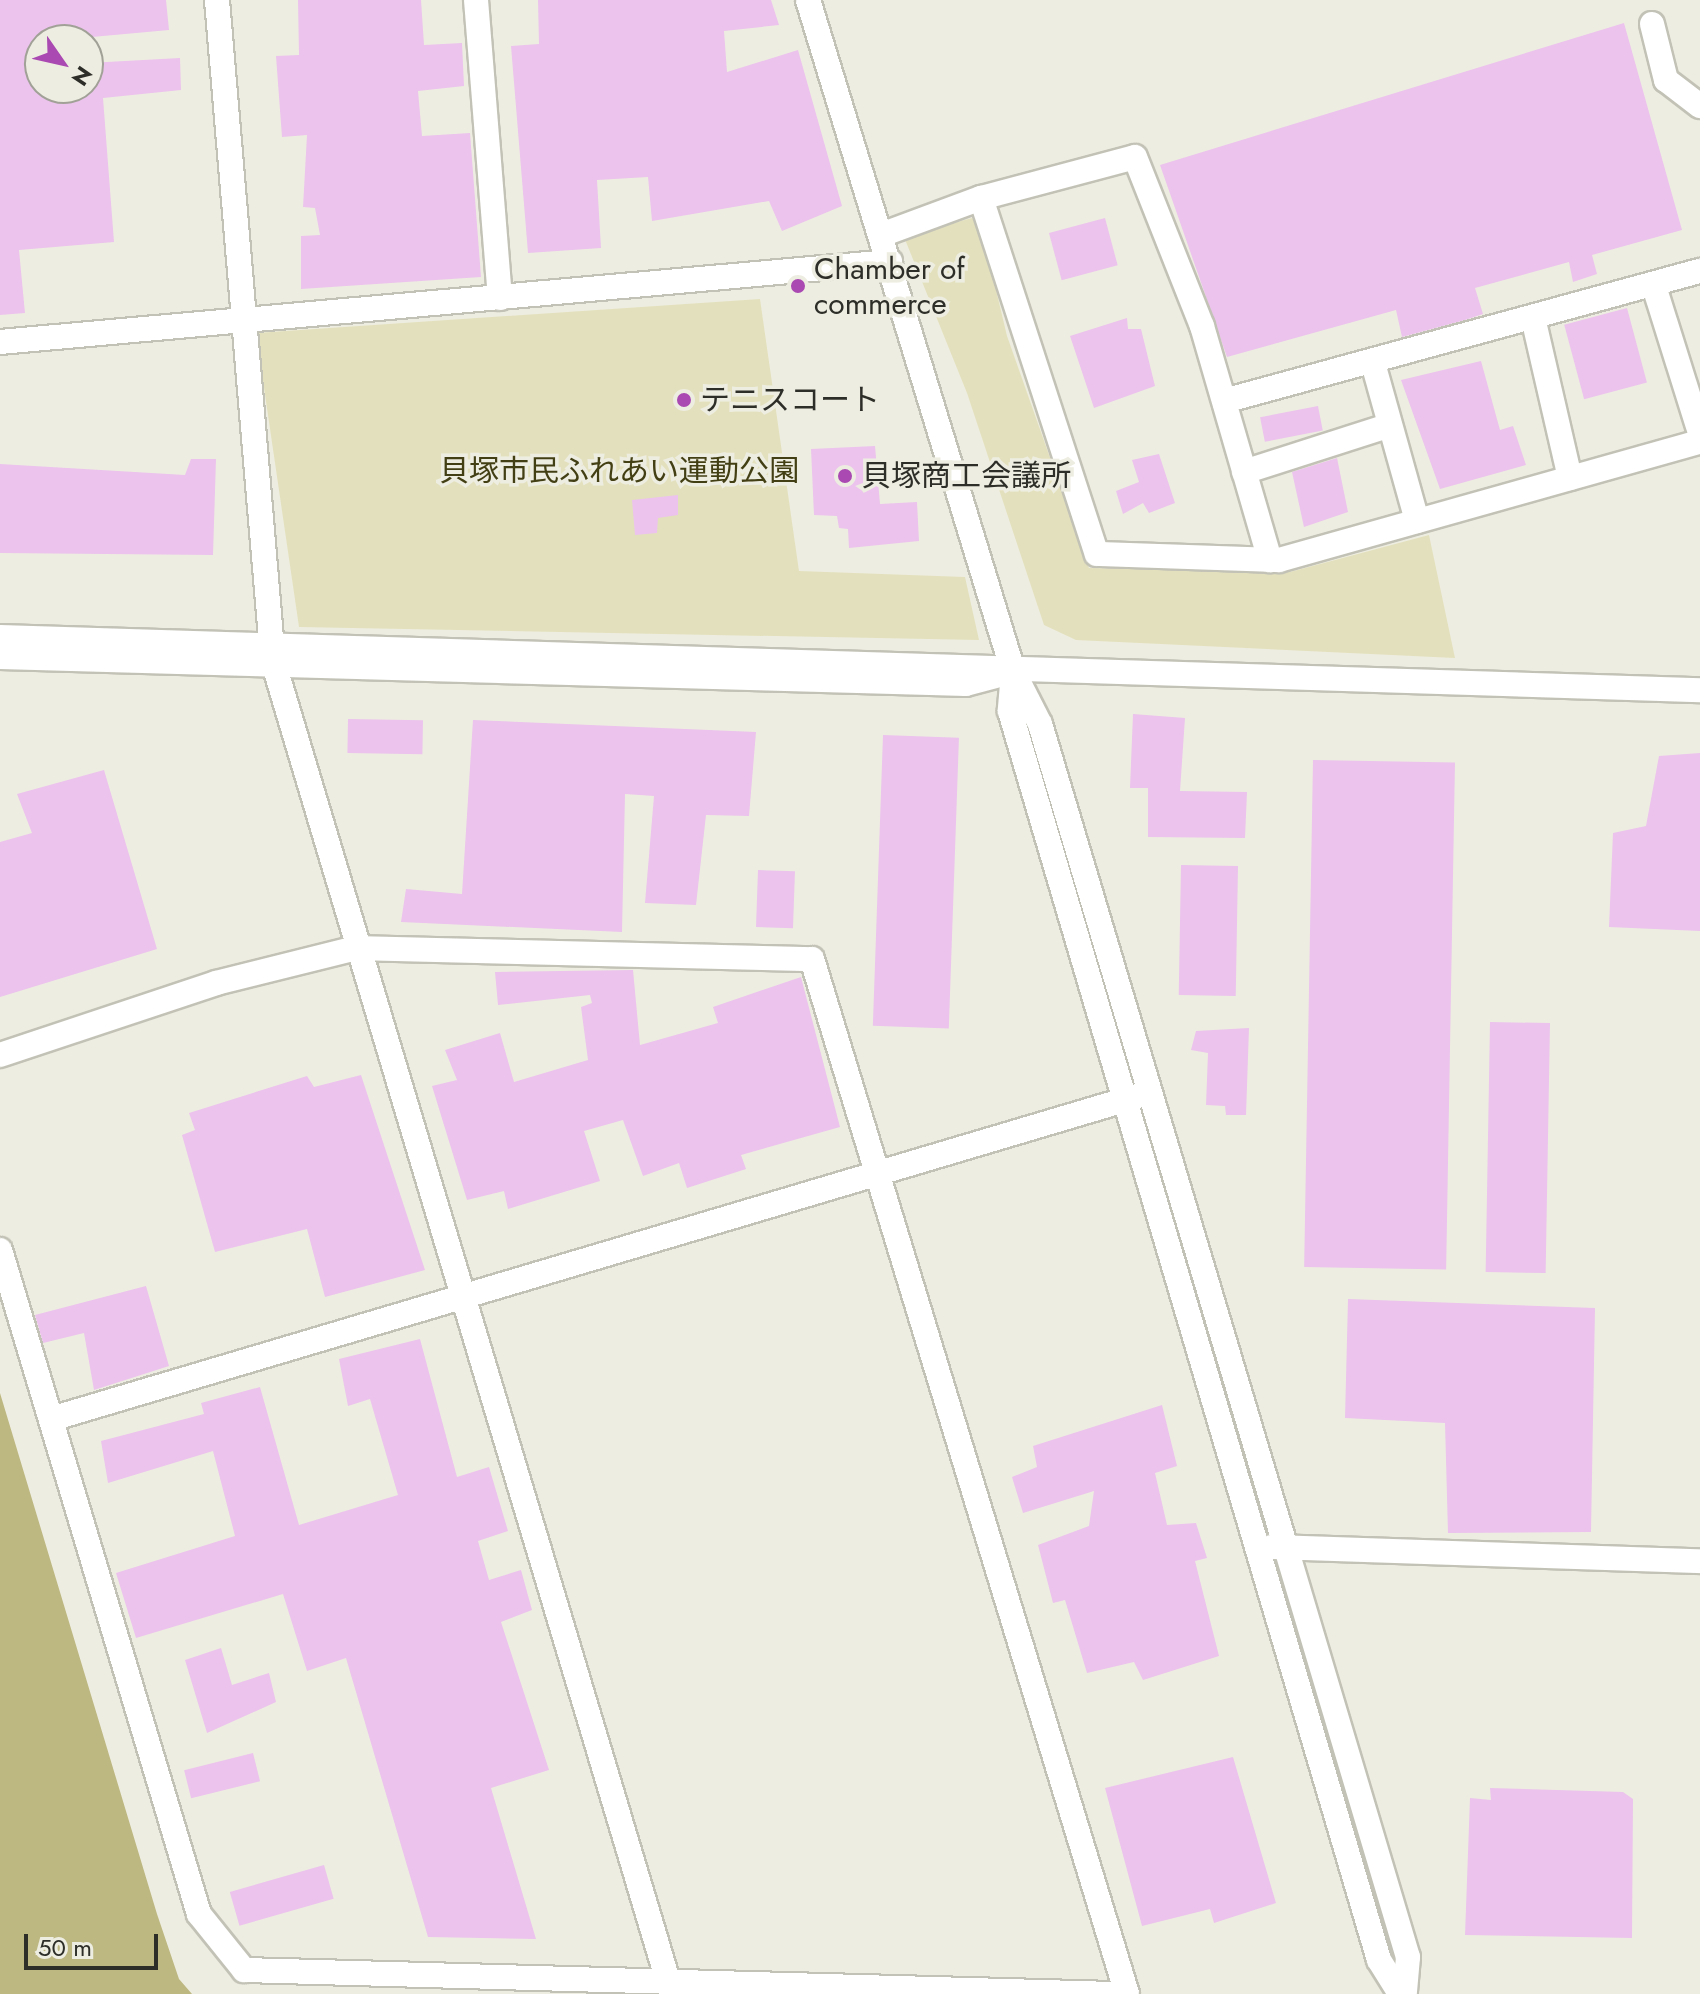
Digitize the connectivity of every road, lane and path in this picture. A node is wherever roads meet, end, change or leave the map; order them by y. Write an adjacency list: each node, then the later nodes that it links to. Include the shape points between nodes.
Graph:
1 (217, 0): 12 (street)
2 (476, 0): 11 (street)
3 (808, 0): 7 (street)
4 (1652, 24): 5 (street, via 1666,80)
5 (1700, 106)
6 (981, 198): 7 (street); 16 (street, via 1135,157); 23 (street, via 1097,554)
7 (881, 235): 8 (street)
8 (890, 262): 11 (street); 27 (street)
9 (1700, 271): 10 (street)
10 (1654, 286): 13 (street); 18 (street)
11 (500, 298): 12 (street)
12 (247, 321): 14 (street); 25 (street)
13 (1534, 322): 15 (street); 21 (street)
14 (0, 342)
15 (1373, 363): 16 (street); 17 (street)
16 (1224, 401): 20 (street)
17 (1390, 425): 20 (street); 22 (street)
18 (1700, 433)
19 (1700, 442): 21 (street)
20 (1244, 472): 23 (street)
21 (1570, 478): 22 (street)
22 (1417, 521): 23 (street)
23 (1270, 560)
24 (0, 637): 25 (street)
25 (272, 651): 26 (street); 27 (street, via 966,684); 29 (street)
26 (0, 657)
27 (1013, 671): 28 (street); 31 (street, via 1040,724); 32 (street, via 1010,711)
28 (1700, 690)
29 (356, 948): 30 (street, via 216,983); 33 (street, via 812,959); 35 (street)
30 (0, 1055)
31 (1149, 1093): 32 (street); 38 (street)
32 (1125, 1100): 33 (street); 37 (street)
33 (881, 1174): 35 (street); 42 (street)
34 (0, 1250): 36 (street)
35 (464, 1300): 36 (street); 40 (street)
36 (51, 1419): 40 (street, via 199,1914 244,1970)
37 (1259, 1546): 38 (street); 43 (street, via 1379,1960)
38 (1286, 1548): 39 (street); 43 (street, via 1408,1957)
39 (1700, 1561)
40 (671, 1987): 41 (street)
41 (1116, 1994)
42 (1127, 1994)
43 (1402, 1994)

